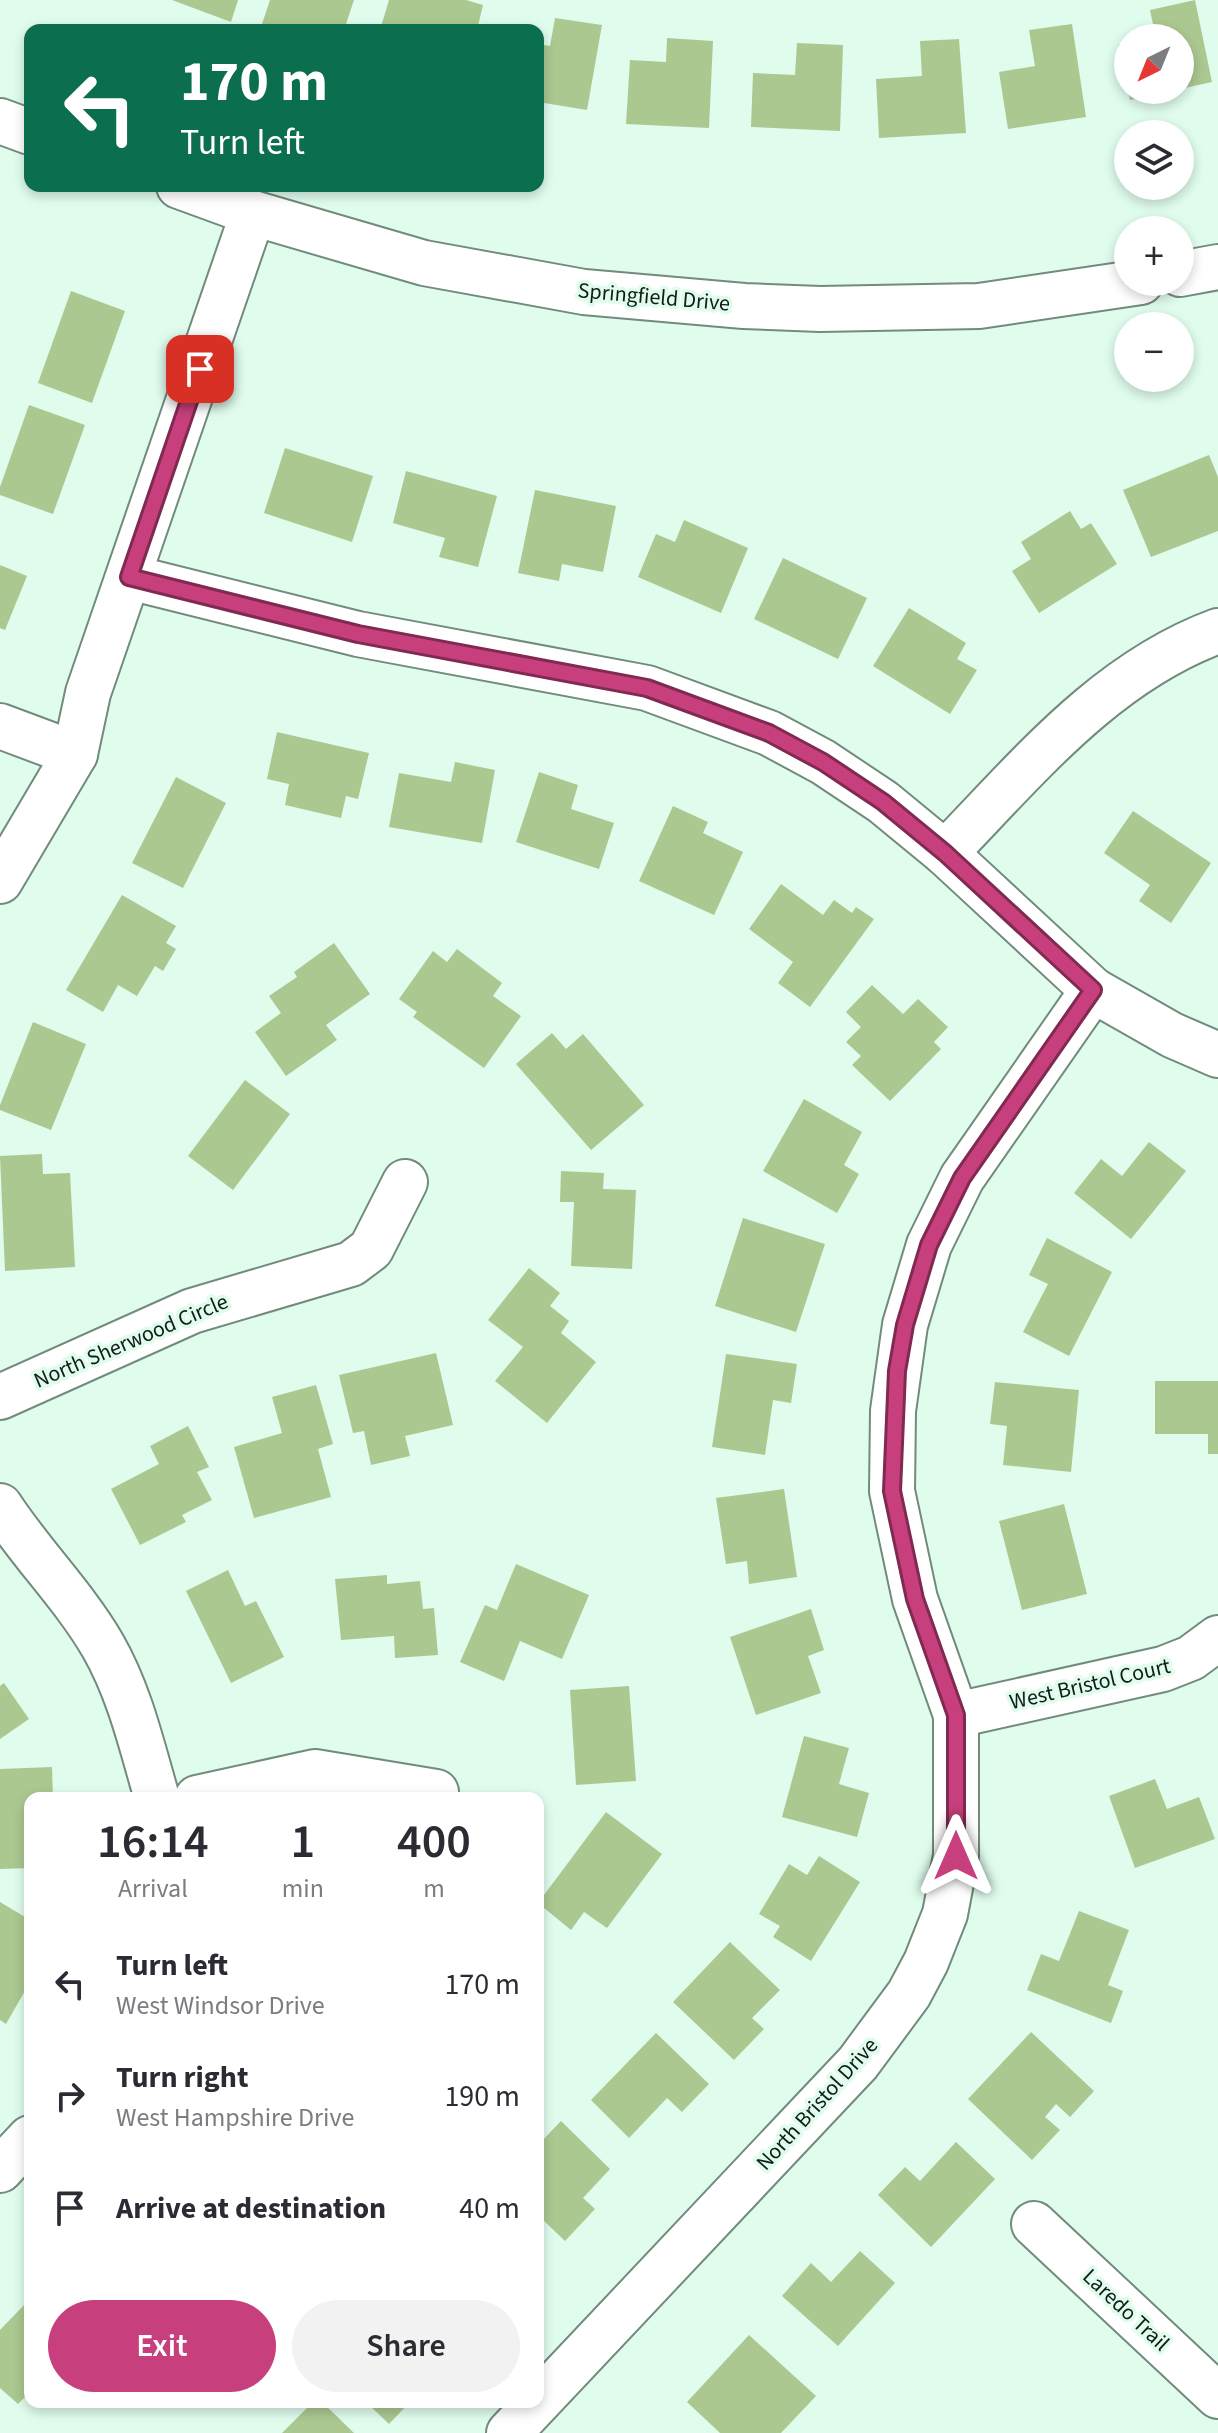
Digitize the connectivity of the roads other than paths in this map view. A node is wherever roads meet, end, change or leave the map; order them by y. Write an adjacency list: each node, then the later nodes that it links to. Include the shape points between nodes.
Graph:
1 (0, 121): 2 (street)
2 (24, 130)
3 (195, 192): 4 (street, Springfield Drive)
4 (253, 213): 7 (street, Springfield Drive, via 424,263 584,292 744,306 979,306); 8 (street)
5 (1218, 267): 6 (street)
6 (1194, 271)
7 (1114, 286)
8 (129, 577): 11 (street, via 88,693); 12 (street, via 358,634 647,688 769,733 823,762)
9 (1218, 631): 12 (street, via 1150,663 1079,714)
10 (0, 726): 11 (street)
11 (75, 754): 13 (street)
12 (945, 853): 14 (street)
13 (0, 881)
14 (1093, 990): 15 (street); 20 (street, North Bristol Drive, via 962,1178 929,1245 905,1325 893,1411 892,1491 915,1599)
15 (1218, 1055)
16 (405, 1182): 17 (street, North Sherwood Circle, via 371,1249 351,1264 192,1311)
17 (0, 1397)
18 (0, 1506): 21 (street, via 103,1646 125,1690)
19 (1218, 1638): 20 (street, West Bristol Court, via 1191,1658 1163,1669)
20 (956, 1715): 27 (street, North Bristol Drive, via 956,1856 945,1914 909,1994 858,2063)
21 (155, 1792)
22 (224, 1792): 23 (street, via 315,1772)
23 (436, 1792)
24 (24, 2144): 25 (street)
25 (0, 2170)
26 (1034, 2224): 28 (street, Laredo Trail)
27 (544, 2396)
28 (1218, 2396)
29 (533, 2408): 30 (street, North Bristol Drive)
30 (509, 2433)

